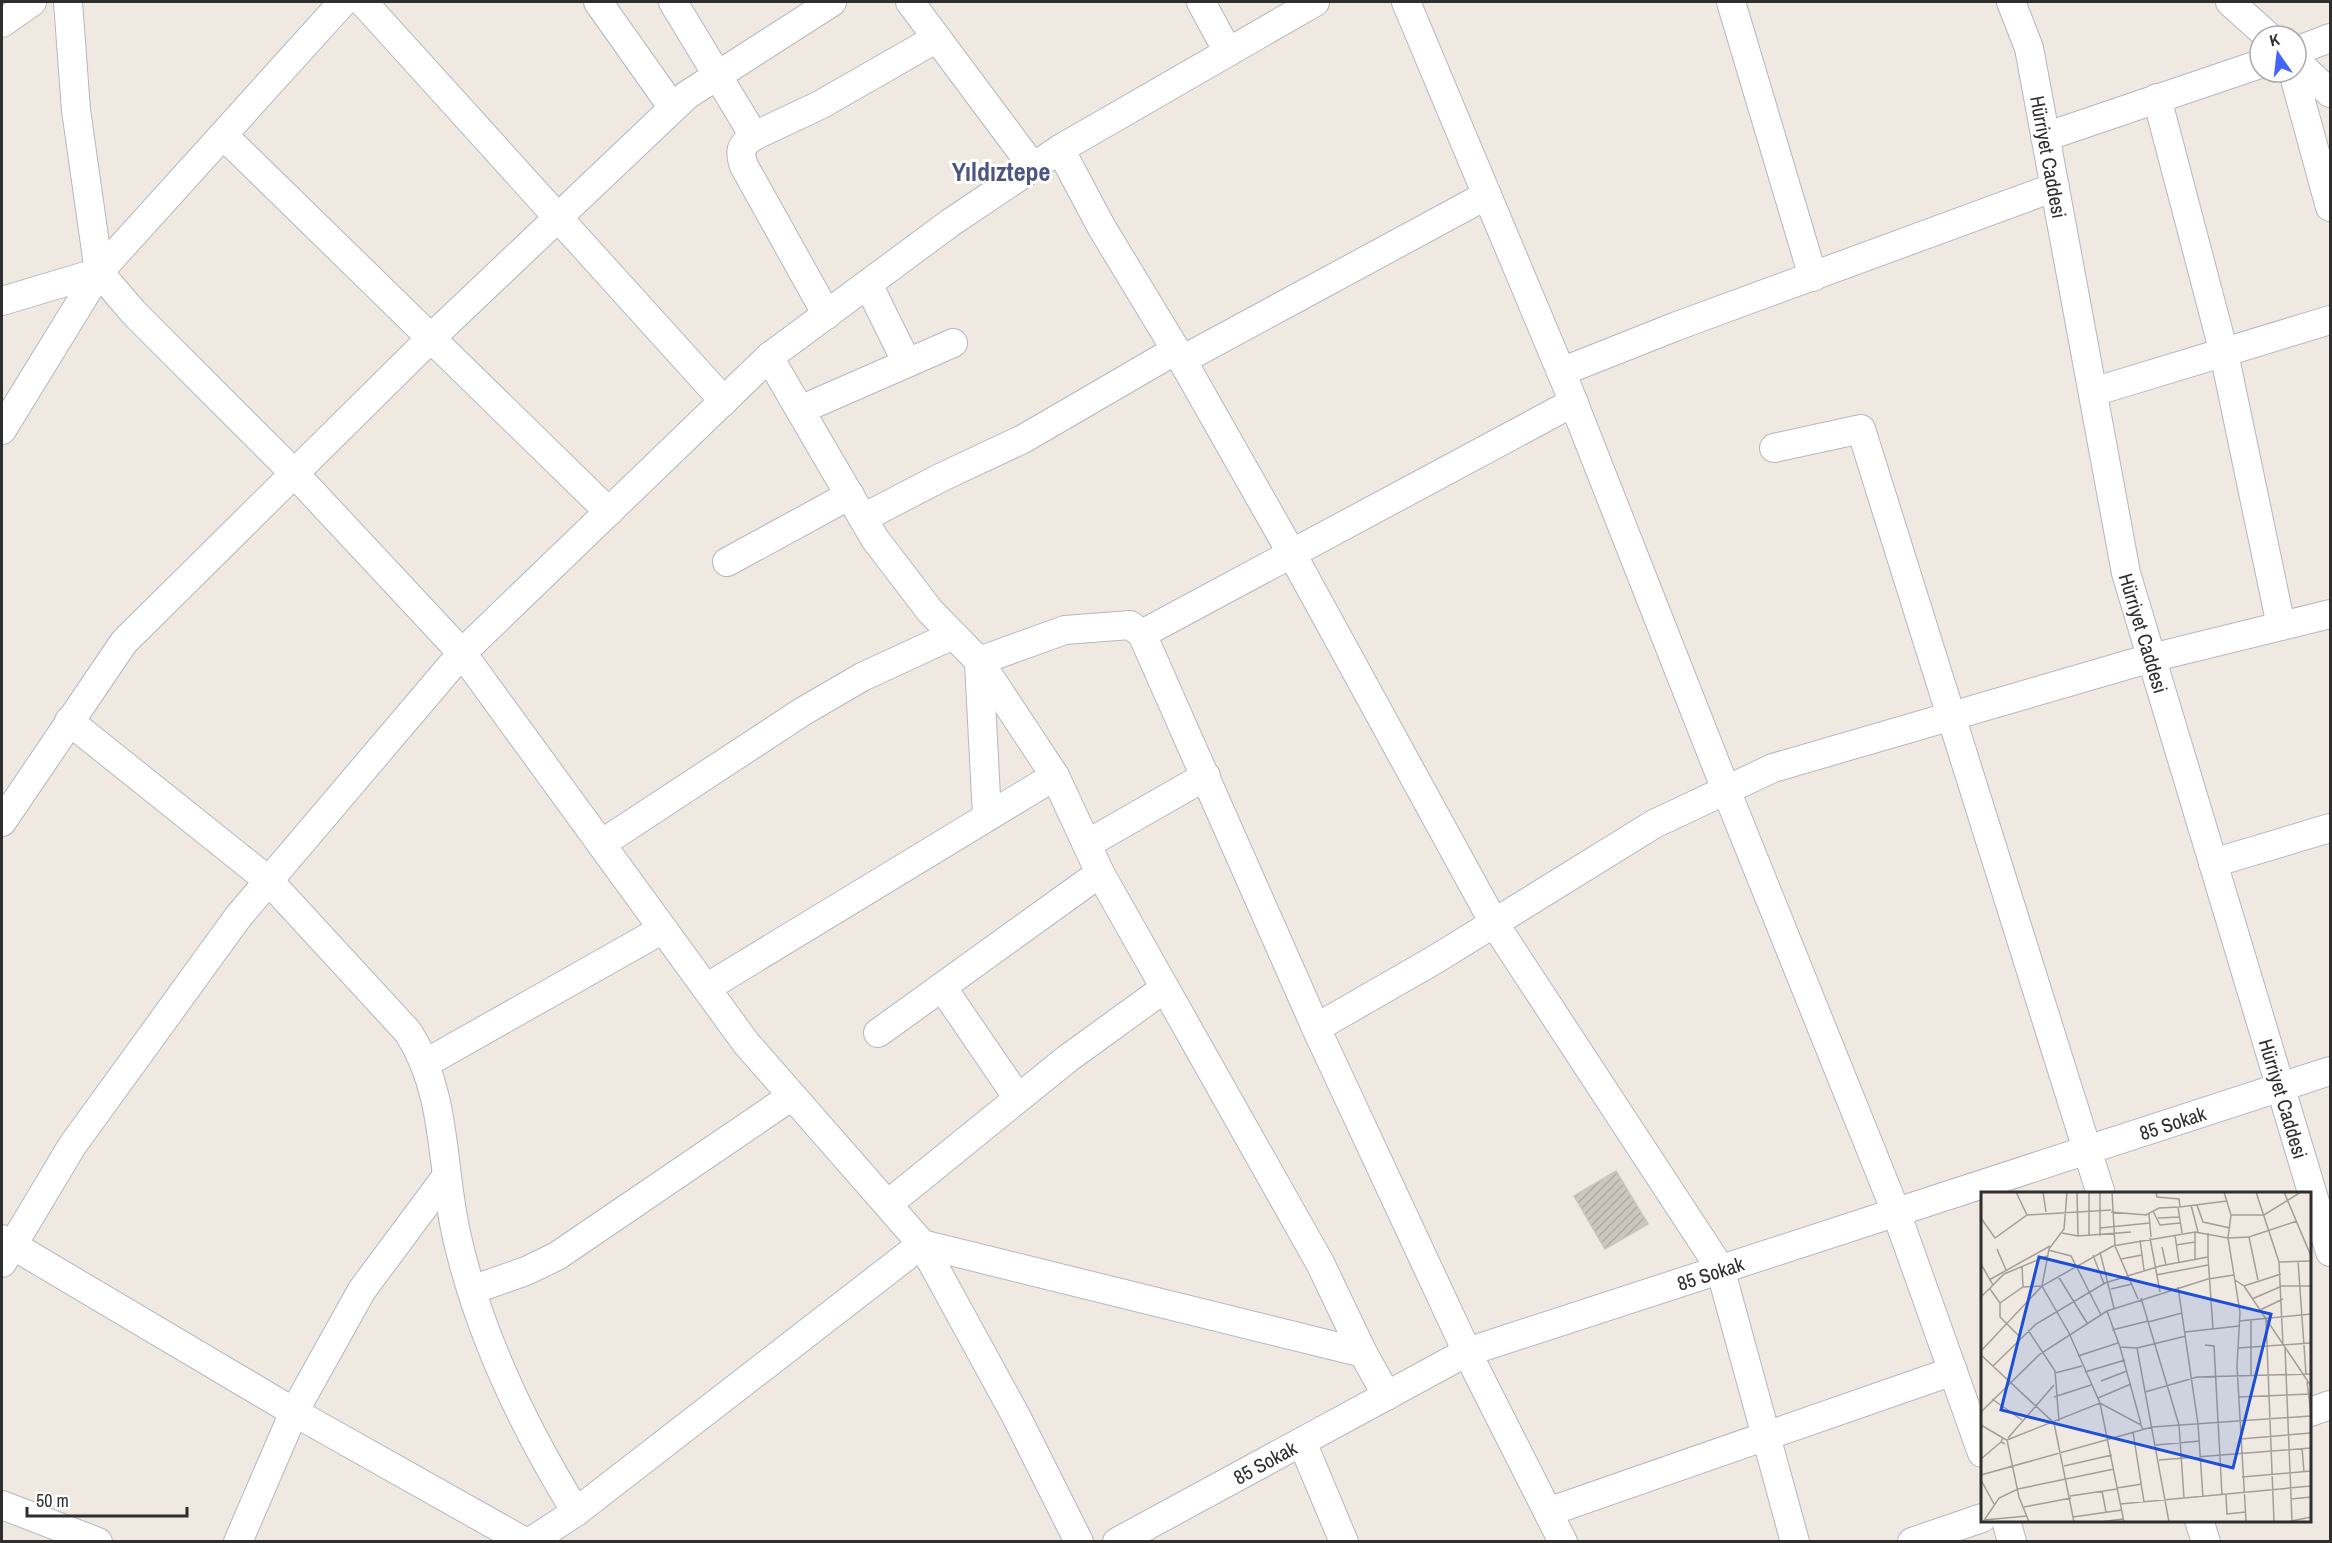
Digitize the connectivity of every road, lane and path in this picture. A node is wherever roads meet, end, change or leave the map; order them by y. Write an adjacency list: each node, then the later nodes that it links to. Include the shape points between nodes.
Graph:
1 (32, 2): 15 (street)
2 (68, 2): 37 (street, via 76,110)
3 (343, 2): 28 (street)
4 (363, 2): 36 (street)
5 (598, 2): 27 (street)
6 (673, 2): 23 (street)
7 (831, 2): 23 (street)
8 (910, 2): 17 (street)
9 (1201, 2): 20 (street)
10 (1315, 2): 20 (street)
11 (1406, 2): 34 (street)
12 (1731, 2): 38 (street)
13 (2011, 2): 30 (street, Hürriyet Caddesi, via 2029,48)
14 (2230, 2): 16 (street)
15 (2, 23)
16 (2255, 24)
17 (937, 38): 29 (street, via 820,105); 32 (street)
18 (2331, 38): 19 (street)
19 (2308, 47)
20 (1228, 52): 31 (street)
21 (2248, 68): 26 (street)
22 (2308, 72): 25 (street)
23 (716, 76): 27 (street); 29 (street)
24 (2296, 84): 35 (street)
25 (2331, 93)
26 (2157, 99): 30 (street); 45 (street)
27 (673, 108): 36 (street)
28 (223, 135): 37 (street); 43 (street)
29 (754, 136): 41 (street, via 742,145 744,166)
30 (2045, 137): 33 (street, Hürriyet Caddesi)
31 (1060, 149): 32 (street); 46 (street, via 1102,228)
32 (1033, 167): 39 (street)
33 (2055, 188): 38 (street); 50 (street, Hürriyet Caddesi)
34 (1487, 195): 46 (street); 49 (street)
35 (2331, 207)
36 (558, 216): 43 (street); 51 (street)
37 (99, 272): 40 (street); 54 (street); 56 (street, via 134,313)
38 (1813, 277): 49 (street)
39 (868, 284): 41 (street); 48 (street)
40 (2, 301)
41 (827, 315): 47 (street)
42 (2331, 320): 45 (street)
43 (430, 339): 56 (street); 58 (street)
44 (953, 343): 48 (street)
45 (2224, 352): 50 (street); 62 (street)
46 (1179, 355): 57 (street, via 1023,439 942,477); 59 (street)
47 (769, 357): 51 (street); 53 (street)
48 (907, 363): 53 (street)
49 (1562, 372): 52 (street)
50 (2092, 392): 66 (street, Hürriyet Caddesi, via 2126,573)
51 (724, 401): 58 (street)
52 (1574, 402): 59 (street); 72 (street)
53 (800, 410): 57 (street)
54 (2, 430)
55 (1773, 448): 68 (street, via 1861,429)
56 (294, 473): 65 (street); 69 (street, via 124,642)
57 (856, 506): 60 (street); 64 (street, via 875,539)
58 (609, 512): 65 (street)
59 (1292, 554): 63 (street); 81 (street)
60 (727, 562)
61 (2331, 614): 62 (street)
62 (2281, 626): 66 (street)
63 (1143, 634): 67 (street, via 1130,625 1065,630); 71 (street)
64 (953, 635): 67 (street); 76 (street, via 862,677 802,712)
65 (462, 653): 76 (street); 80 (street)
66 (2151, 658): 68 (street); 78 (street, Hürriyet Caddesi)
67 (979, 661): 70 (street); 74 (street)
68 (1953, 716): 72 (street, via 1773,768); 93 (street)
69 (69, 721): 73 (street); 80 (street)
70 (1055, 776): 74 (street); 77 (street)
71 (1206, 776): 77 (street); 86 (street)
72 (1726, 790): 81 (street, via 1654,824); 97 (street)
73 (4, 811)
74 (987, 816): 84 (street)
75 (2331, 828): 78 (street)
76 (601, 844): 82 (street)
77 (1087, 844): 79 (street)
78 (2213, 862): 90 (street, Hürriyet Caddesi)
79 (1101, 873): 83 (street); 85 (street)
80 (269, 881): 88 (street, via 408,1032); 99 (street, via 238,917 72,1146)
81 (1494, 923): 86 (street); 101 (street)
82 (663, 929): 84 (street); 88 (street)
83 (942, 987): 87 (street); 92 (street)
84 (706, 988): 91 (street)
85 (1164, 988): 92 (street); 104 (street, via 1320,1263)
86 (1316, 1028): 103 (street)
87 (878, 1033)
88 (426, 1064): 94 (street, via 436,1100)
89 (2331, 1071): 90 (street, 85 Sokak)
90 (2281, 1087): 93 (street, 85 Sokak); 100 (street, Hürriyet Caddesi)
91 (792, 1096): 96 (street); 102 (street, via 557,1256)
92 (1018, 1098): 96 (street)
93 (2088, 1150): 95 (street); 97 (street, 85 Sokak)
94 (446, 1177): 102 (street, via 456,1234); 108 (street, via 362,1290)
95 (2100, 1192)
96 (888, 1204): 98 (street)
97 (1896, 1212): 101 (street, 85 Sokak); 105 (street)
98 (922, 1244): 104 (street); 114 (street); 123 (street, via 1016,1416)
99 (5, 1249): 108 (street)
100 (2330, 1250)
101 (1720, 1268): 103 (street, 85 Sokak); 110 (street)
102 (472, 1290): 114 (street, via 525,1424)
103 (1467, 1352): 106 (street, 85 Sokak); 115 (street)
104 (1362, 1353): 106 (street)
105 (1953, 1371): 110 (street); 112 (street)
106 (1387, 1396): 111 (street, 85 Sokak)
107 (2331, 1405): 109 (street)
108 (294, 1412): 120 (street); 121 (street)
109 (2311, 1412)
110 (1766, 1436): 115 (street); 127 (street)
111 (1302, 1442): 124 (street, 85 Sokak); 125 (street)
112 (1981, 1448)
113 (2, 1505): 119 (street)
114 (576, 1512): 122 (street)
115 (1548, 1512): 126 (street)
116 (1981, 1519): 128 (street)
117 (2006, 1522): 129 (street)
118 (2199, 1522): 130 (street)
119 (98, 1542)
120 (238, 1542)
121 (525, 1542)
122 (530, 1542)
123 (1078, 1542)
124 (1118, 1542)
125 (1344, 1542)
126 (1563, 1542)
127 (1795, 1542)
128 (1912, 1542)
129 (2012, 1542)
130 (2206, 1542)

